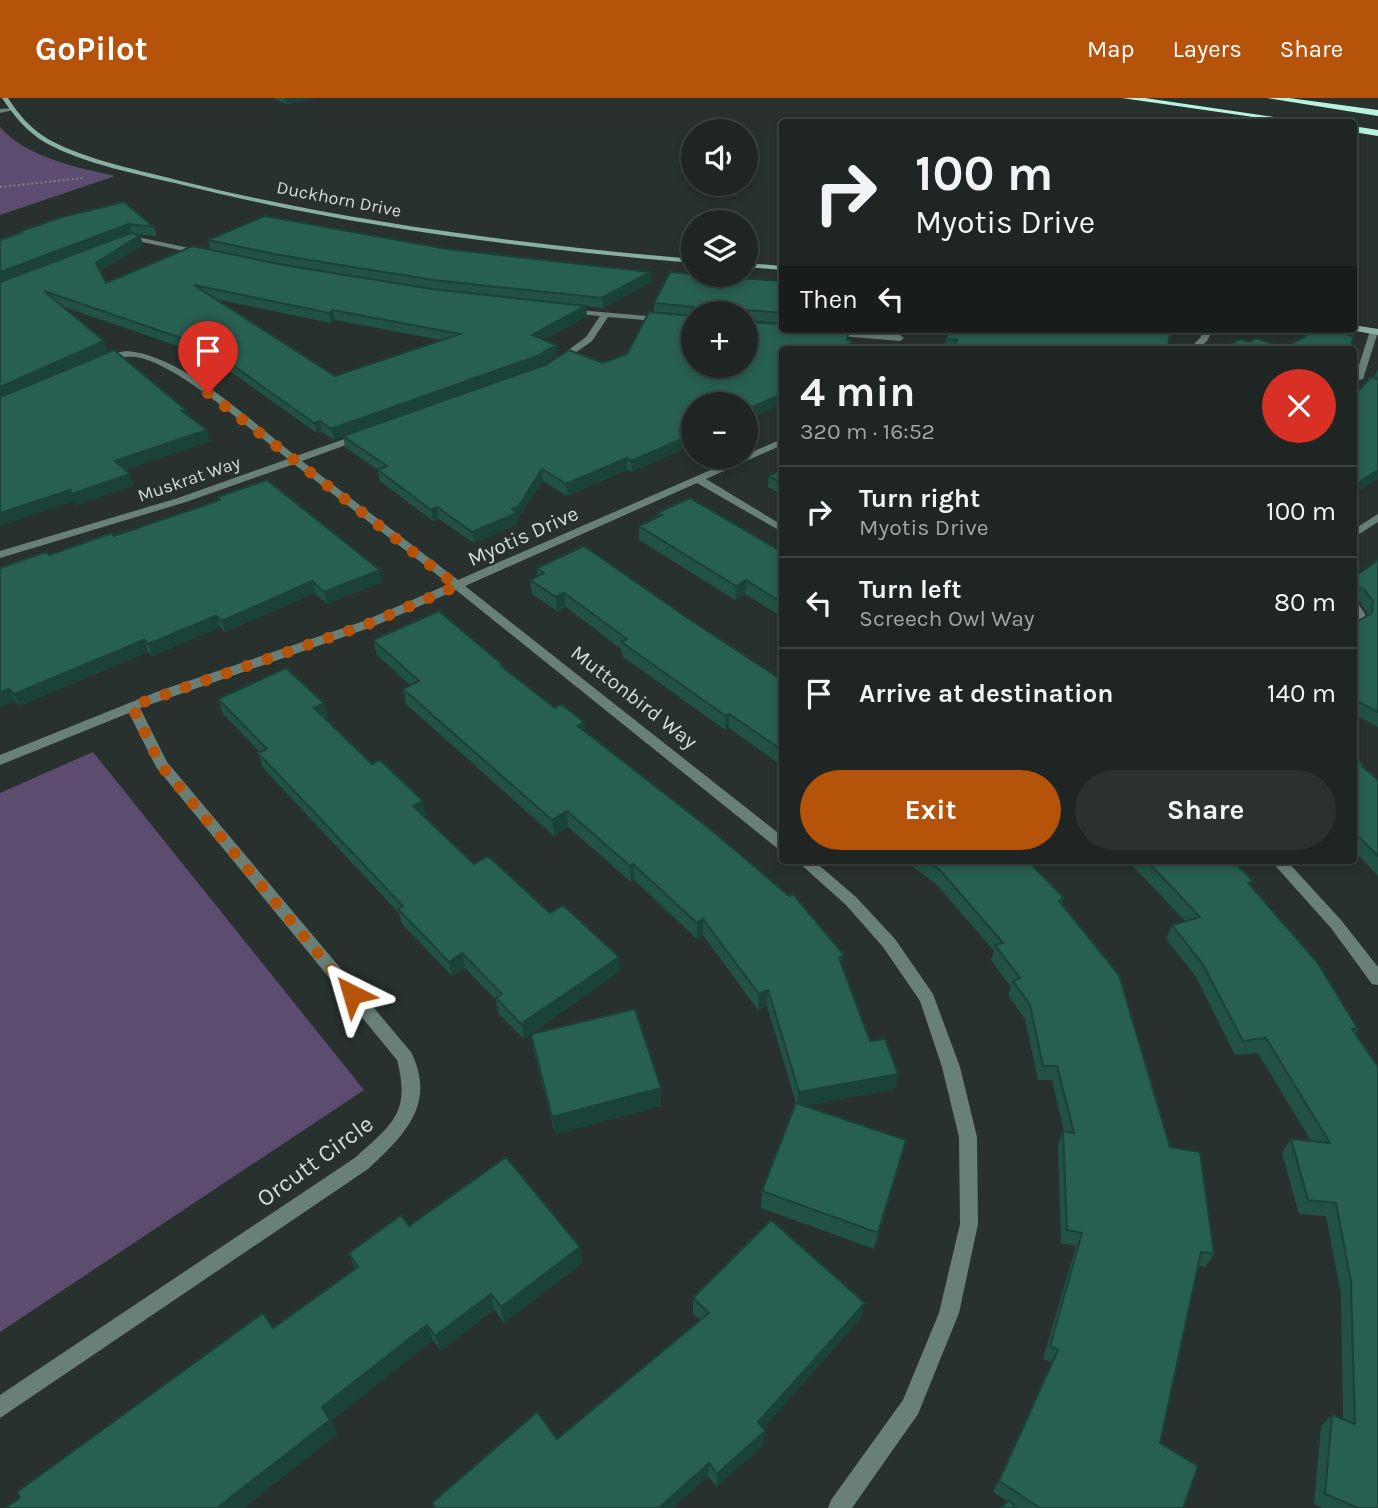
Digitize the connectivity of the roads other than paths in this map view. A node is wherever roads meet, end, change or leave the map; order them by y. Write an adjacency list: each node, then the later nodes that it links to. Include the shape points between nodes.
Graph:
1 (5, 98): 4 (street, Duckhorn Drive)
2 (1126, 98): 7 (highway)
3 (1273, 98): 6 (highway)
4 (12, 109): 5 (street); 12 (street, Duckhorn Drive, via 36,136 68,151 244,197 446,234)
5 (0, 111)
6 (1378, 112)
7 (1281, 119)
8 (1357, 130): 9 (highway)
9 (1378, 133)
10 (109, 247): 11 (street, via 133,238)
11 (213, 255)
12 (681, 260)
13 (758, 266): 14 (street)
14 (779, 268)
15 (559, 309): 16 (street)
16 (606, 314): 17 (street); 23 (street, via 579,348)
17 (681, 321)
18 (1357, 329): 19 (street)
19 (1376, 332): 24 (street)
20 (862, 333): 21 (street)
21 (901, 334)
22 (88, 366): 27 (street, Muttonbird Way, via 114,355 143,354 188,377)
23 (550, 366)
24 (1360, 379)
25 (370, 433): 27 (street, Muskrat Way)
26 (779, 443): 28 (street, Myotis Drive)
27 (295, 460): 32 (street, Muskrat Way); 33 (street, Muttonbird Way)
28 (698, 480): 30 (street); 33 (street, Myotis Drive)
29 (1378, 517): 31 (street)
30 (779, 527)
31 (1357, 532)
32 (0, 555)
33 (457, 586): 34 (street, Myotis Drive, via 368,624); 36 (street, Muttonbird Way)
34 (132, 706): 35 (street, Myotis Drive); 40 (street, Orcutt Circle, via 160,764 405,1057 412,1078 411,1108 396,1132 362,1163)
35 (0, 760)
36 (779, 842)
37 (808, 864): 41 (street, via 852,901 889,943 927,999 951,1067 968,1138 969,1224 949,1313 911,1407)
38 (1281, 864): 39 (street)
39 (1378, 979)
40 (0, 1407)
41 (839, 1508)

